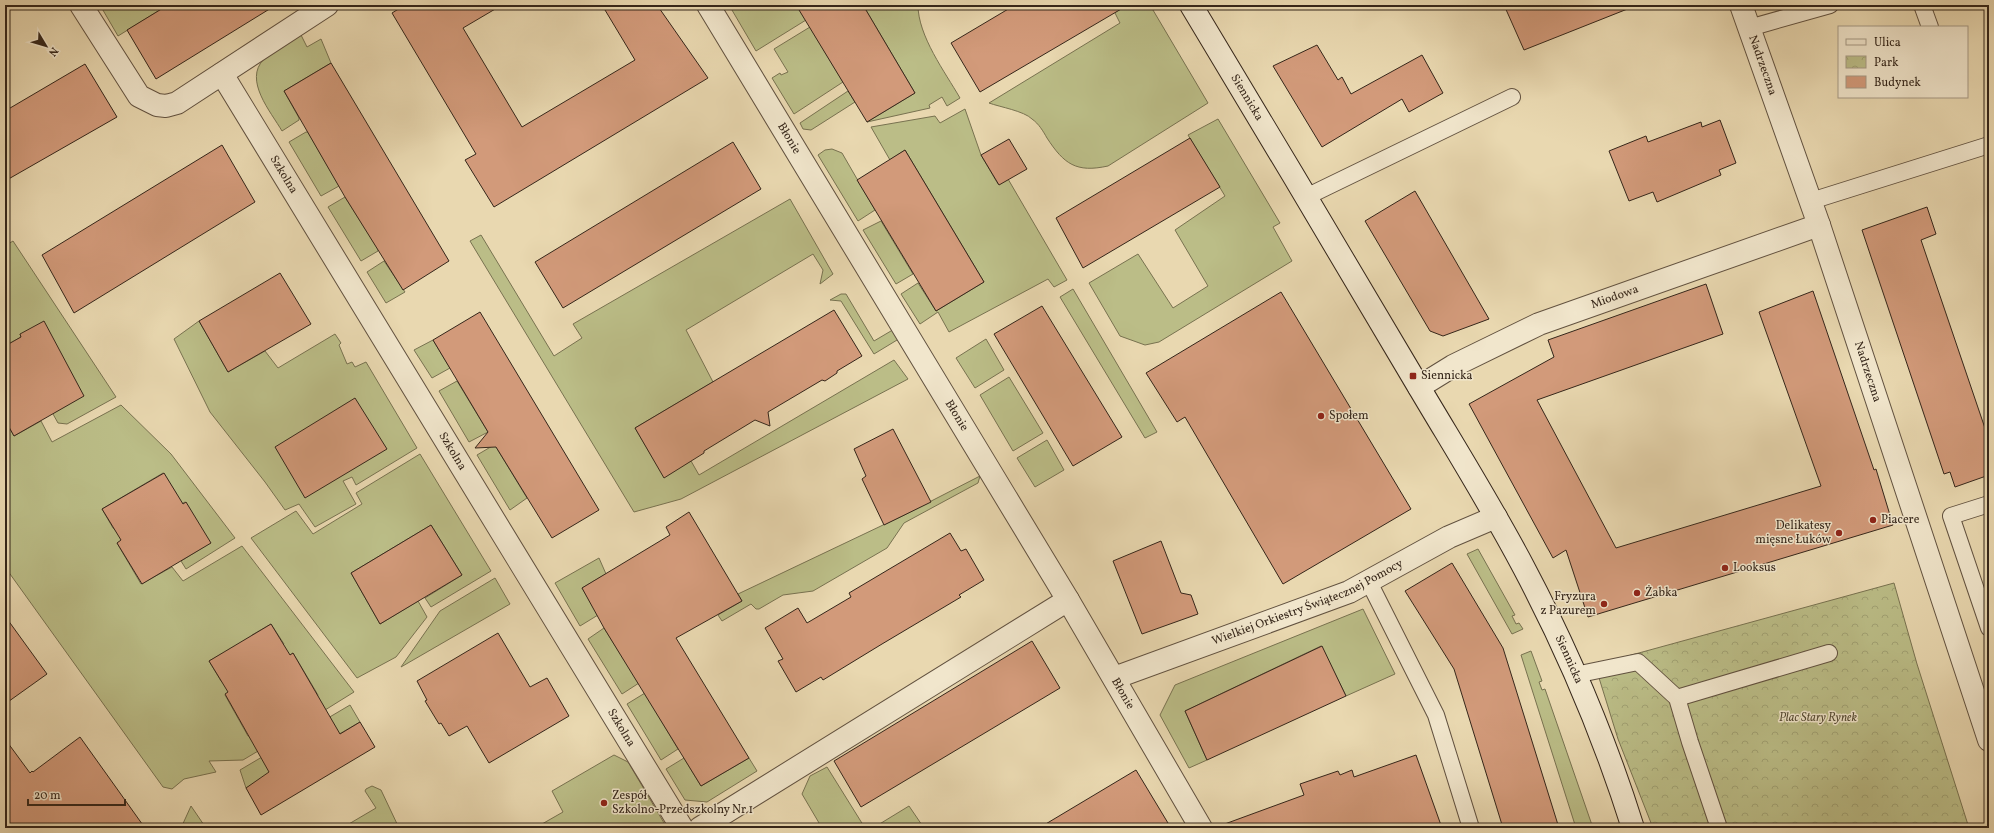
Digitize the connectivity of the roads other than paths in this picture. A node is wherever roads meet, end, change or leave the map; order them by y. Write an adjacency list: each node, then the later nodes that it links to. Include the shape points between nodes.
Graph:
1 (82, 5): 10 (street, via 139,96 148,101 166,106 177,104)
2 (327, 5): 10 (street)
3 (708, 5): 20 (street, Błonie)
4 (1191, 5): 13 (street, Siennicka)
5 (1741, 5): 9 (street, Nadrzeczna)
6 (1830, 5): 9 (lane)
7 (1922, 5): 8 (lane)
8 (1930, 26)
9 (1749, 28): 14 (street, Nadrzeczna)
10 (222, 74): 27 (street, Szkolna)
11 (1512, 98): 13 (lane)
12 (1989, 145): 14 (lane)
13 (1306, 197): 16 (street, Siennicka)
14 (1811, 201): 15 (street, Nadrzeczna)
15 (1819, 225): 16 (street, Miodowa, via 1539,324 1453,366); 26 (street, Nadrzeczna)
16 (1419, 387): 18 (street, Siennicka)
17 (1989, 504): 21 (lane, via 1951,516)
18 (1496, 517): 19 (street, Wielkiej Orkiestry Świątecznej Pomocy, via 1449,537); 23 (street, Siennicka, via 1554,627)
19 (1369, 582): 24 (street, Wielkiej Orkiestry Świątecznej Pomocy); 30 (lane, via 1436,715)
20 (1068, 600): 24 (street, Błonie); 28 (street)
21 (1989, 628)
22 (1829, 653): 25 (lane)
23 (1575, 675): 25 (lane, via 1638,662); 31 (street, Siennicka, via 1621,790)
24 (1114, 678): 29 (street, Błonie)
25 (1678, 698): 32 (lane)
26 (1989, 740)
27 (682, 828)
28 (700, 828)
29 (1202, 828)
30 (1472, 828)
31 (1633, 828)
32 (1719, 828)

